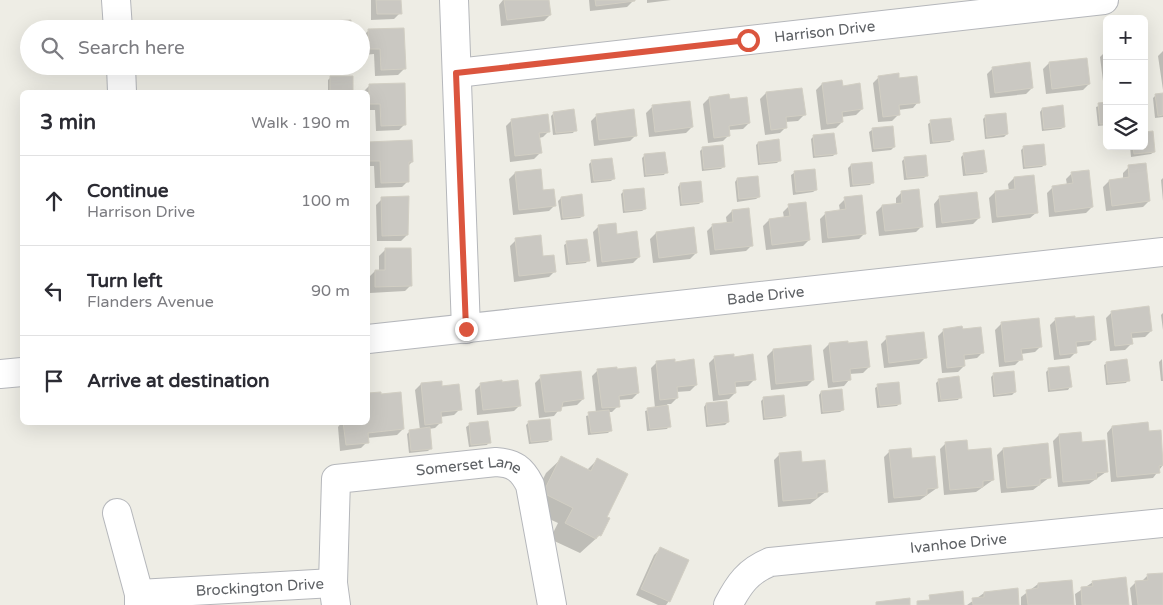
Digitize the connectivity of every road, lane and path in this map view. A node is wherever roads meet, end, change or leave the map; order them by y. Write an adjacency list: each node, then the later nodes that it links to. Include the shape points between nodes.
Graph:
1 (116, 0): 4 (street)
2 (454, 0): 5 (street)
3 (1104, 0): 5 (street, Harrison Drive)
4 (117, 20)
5 (456, 73): 9 (street)
6 (121, 75): 7 (street)
7 (122, 90)
8 (1163, 252): 9 (street, Bade Drive)
9 (466, 329): 10 (street, Bade Drive)
10 (370, 339)
11 (20, 372): 12 (street)
12 (0, 374)
13 (117, 513): 16 (street)
14 (1163, 523): 18 (street, Ivanhoe Drive, via 770,562 755,568 740,582)
15 (334, 594): 16 (street, Brockington Drive); 17 (street, Somerset Lane, via 336,479 496,462 511,463 523,472 530,485)
16 (139, 600)
17 (552, 605)
18 (728, 605)

